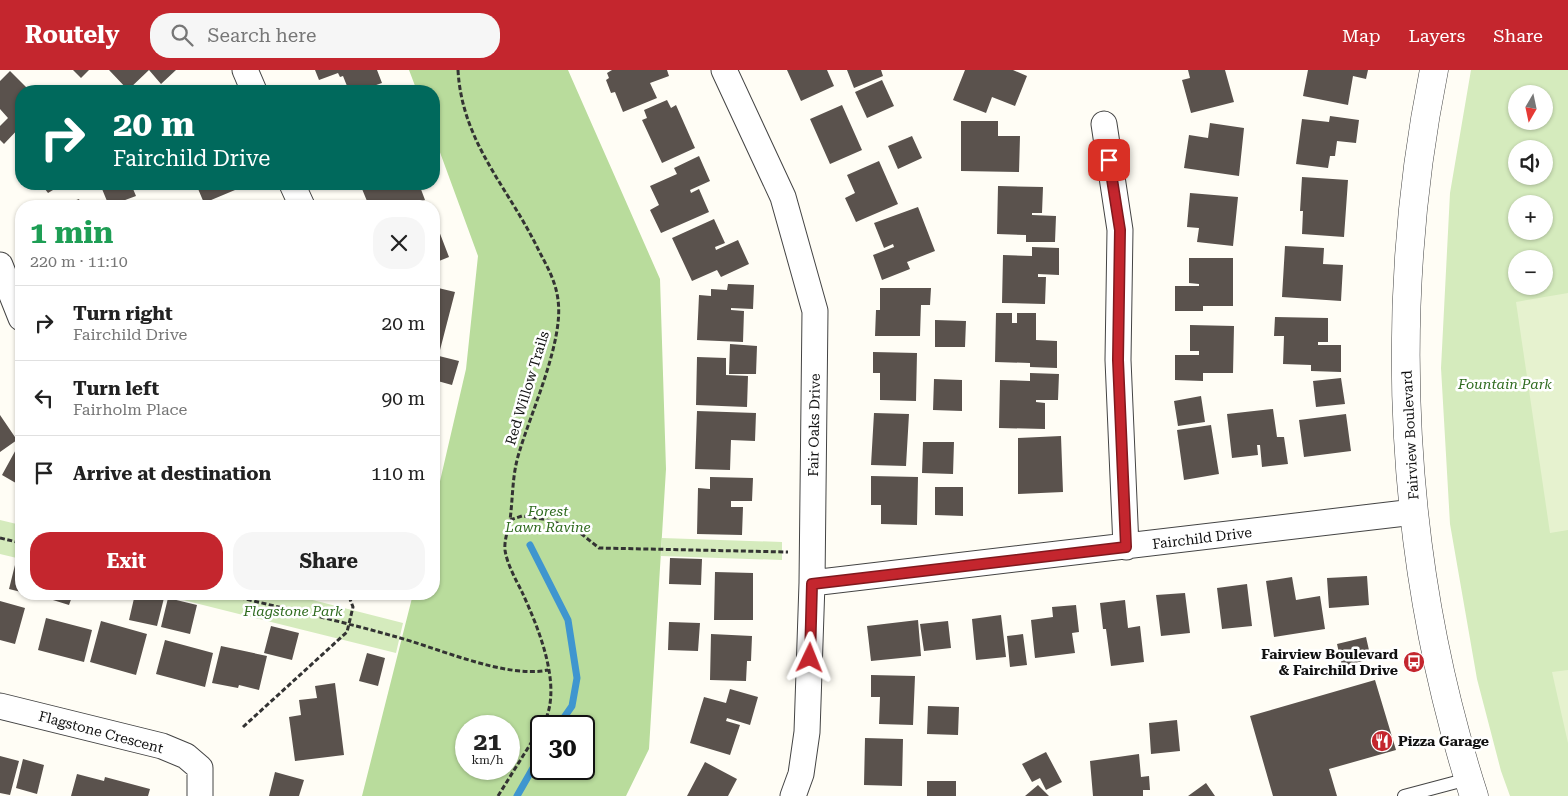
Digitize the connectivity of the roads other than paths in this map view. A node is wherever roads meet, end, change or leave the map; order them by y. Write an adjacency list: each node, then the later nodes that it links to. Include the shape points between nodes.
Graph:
1 (245, 70): 4 (street)
2 (724, 70): 10 (street, Fair Oaks Drive, via 783,197 815,311)
3 (1434, 70): 8 (street, Fairview Boulevard, via 1417,173 1407,308 1406,386)
4 (251, 85)
5 (1104, 124): 9 (street, via 1120,230 1118,360)
6 (0, 265): 7 (street)
7 (15, 303)
8 (1414, 512): 9 (street, Fairchild Drive); 12 (street, Fairview Boulevard, via 1438,660)
9 (1126, 547): 10 (street, Fairchild Drive)
10 (812, 584): 14 (street, Fair Oaks Drive, via 806,753)
11 (0, 706): 13 (street, Flagstone Crescent, via 162,746 186,756 200,768)
12 (1471, 787): 15 (lane)
13 (200, 796)
14 (793, 796)
15 (1404, 796)

